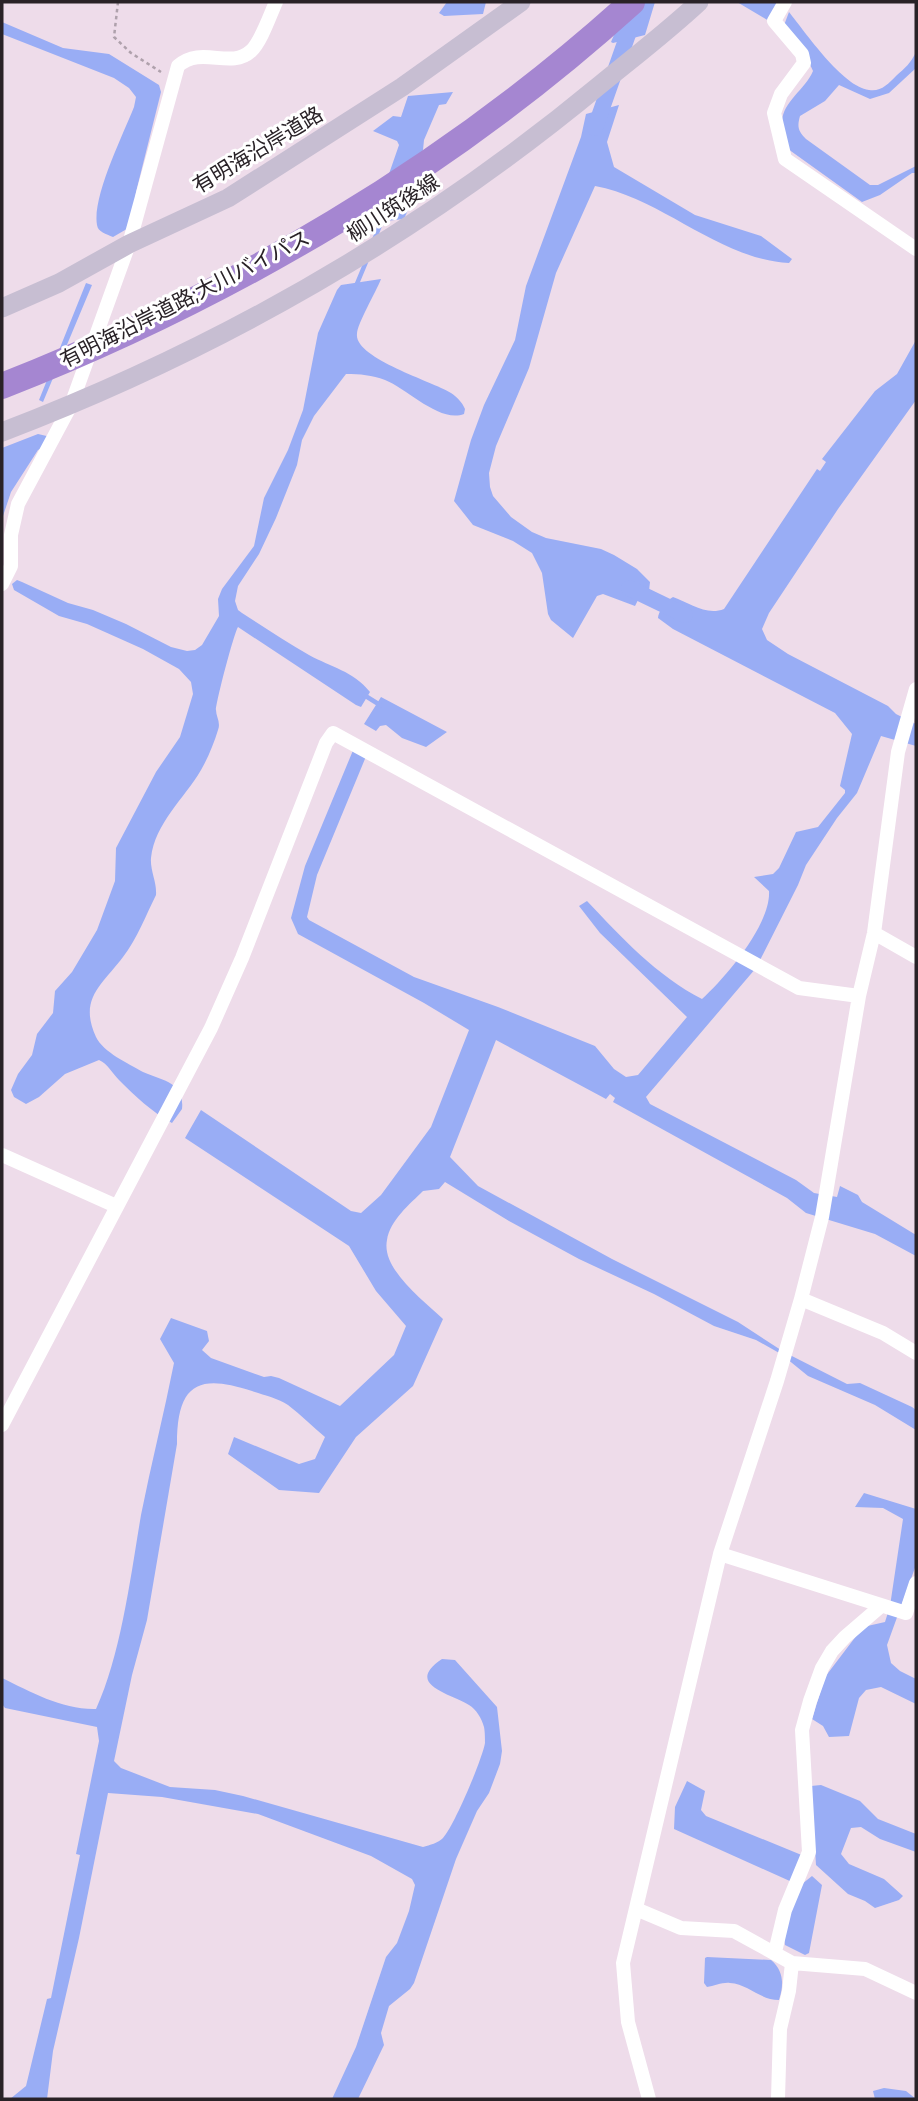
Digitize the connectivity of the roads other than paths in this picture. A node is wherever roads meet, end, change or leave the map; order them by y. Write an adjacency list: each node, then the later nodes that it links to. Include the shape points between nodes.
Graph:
1 (276, 2): 7 (street, via 252,50 225,59 200,56 178,66)
2 (521, 2): 7 (main road, 有明海沿岸道路, via 402,87 239,191)
3 (619, 2): 10 (highway, 有明海沿岸道路;大川バイパス, via 487,109 336,212 124,327)
4 (632, 2): 11 (highway, 有明海沿岸道路;大川バイパス, via 492,116 328,227 270,262 127,333)
5 (785, 2): 8 (street, via 774,21 802,54 804,63 781,94 774,113 785,159)
6 (692, 8): 12 (main road, 柳川筑後線, via 554,124 401,232 216,339)
7 (129, 244): 9 (main road, 有明海沿岸道路); 12 (street)
8 (916, 249)
9 (2, 308)
10 (2, 377)
11 (2, 386)
12 (71, 405): 13 (main road, 柳川筑後線); 14 (street, via 18,504 11,566)
13 (2, 432)
14 (2, 584)
15 (916, 691): 16 (street, via 898,752)
16 (874, 933): 17 (street); 18 (street)
17 (916, 957)
18 (859, 996): 20 (street, via 799,988 333,733 211,1028); 21 (street, via 831,1171)
19 (2, 1156): 20 (street)
20 (116, 1206): 23 (street)
21 (801, 1299): 22 (street, via 883,1333); 24 (street)
22 (916, 1353)
23 (2, 1425)
24 (720, 1553): 26 (street); 27 (street)
25 (916, 1583): 26 (street, via 906,1613)
26 (881, 1606): 28 (street, via 832,1651 810,1701 803,1730 809,1852 785,1910)
27 (636, 1909): 28 (street, via 681,1928 734,1931); 31 (street, via 623,1963 628,2022)
28 (775, 1952): 29 (street)
29 (792, 1963): 30 (street, via 865,1969); 32 (street, via 780,2029)
30 (916, 1993)
31 (649, 2099)
32 (778, 2099)

